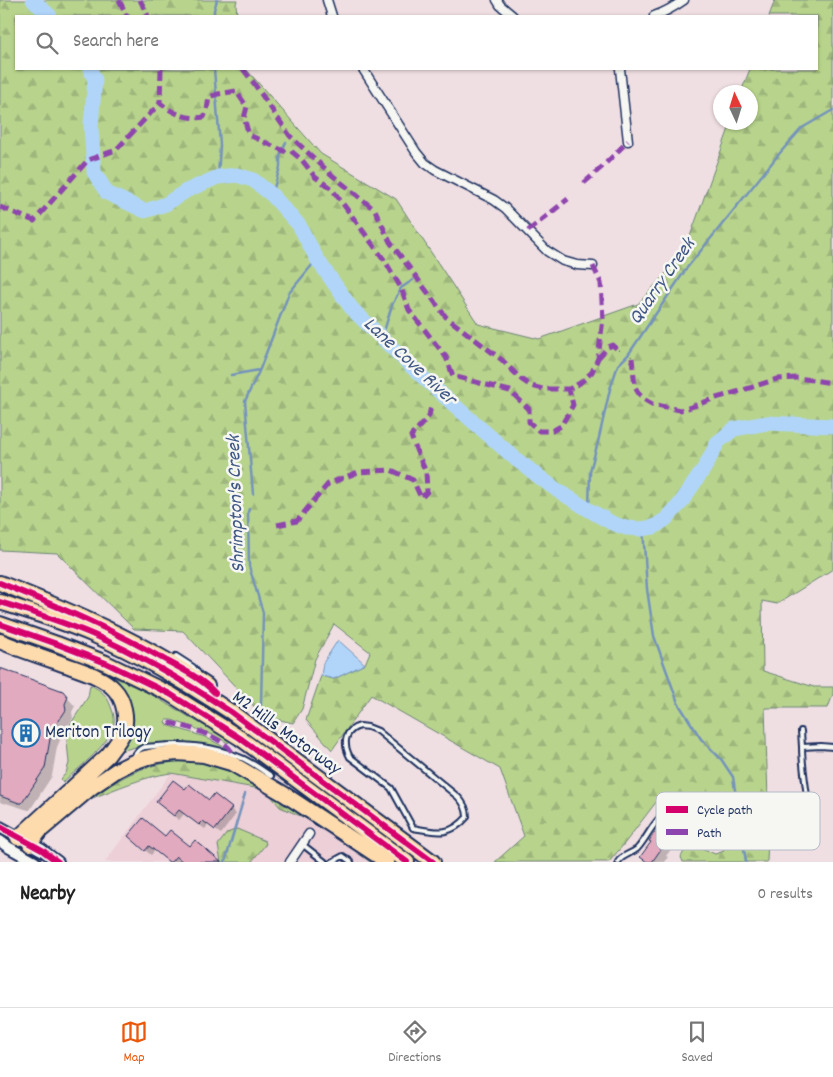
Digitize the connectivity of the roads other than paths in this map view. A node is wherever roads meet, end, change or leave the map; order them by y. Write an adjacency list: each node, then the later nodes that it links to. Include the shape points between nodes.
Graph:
1 (327, 0): 4 (street)
2 (497, 0): 5 (street)
3 (684, 0): 6 (street)
4 (332, 15)
5 (512, 15)
6 (657, 15)
7 (364, 70): 10 (street, via 425,163 494,200 547,251 563,261)
8 (620, 70): 9 (street)
9 (628, 141)
10 (593, 266)
11 (0, 583): 16 (highway, via 84,618)
12 (0, 602): 17 (highway, M2 Hills Motorway, via 92,634 124,649 168,672)
13 (0, 624): 39 (highway, M2 Hills Motorway, via 106,663 170,694 240,738)
14 (0, 641): 30 (highway, via 104,681 123,702 125,718 124,731 108,755)
15 (176, 656): 16 (lane, via 193,667)
16 (209, 687): 17 (highway)
17 (231, 712): 28 (highway, M2 Hills Motorway)
18 (800, 731): 19 (lane)
19 (802, 747): 20 (lane); 23 (lane)
20 (833, 747)
21 (131, 763): 22 (lane, via 142,748 182,745 233,755); 30 (highway, via 92,787); 38 (highway, via 178,753 204,755 230,763)
22 (271, 776)
23 (806, 792)
24 (656, 823): 41 (lane, via 636,850)
25 (0, 827): 30 (main road)
26 (413, 828): 26 (lane, via 391,788 350,757 346,750 347,737 355,727 368,726 378,732 464,804 467,817 453,829 432,832); 28 (lane)
27 (309, 834): 29 (street)
28 (403, 840): 40 (highway, M2 Hills Motorway)
29 (302, 844): 32 (lane); 35 (street)
30 (16, 848): 31 (main road); 33 (main road); 34 (main road)
31 (0, 855)
32 (323, 861)
33 (35, 862)
34 (58, 862)
35 (290, 862)
36 (332, 862): 37 (lane, via 343,856)
37 (351, 862)
38 (388, 862)
39 (407, 862)
40 (433, 862)
41 (618, 862)

